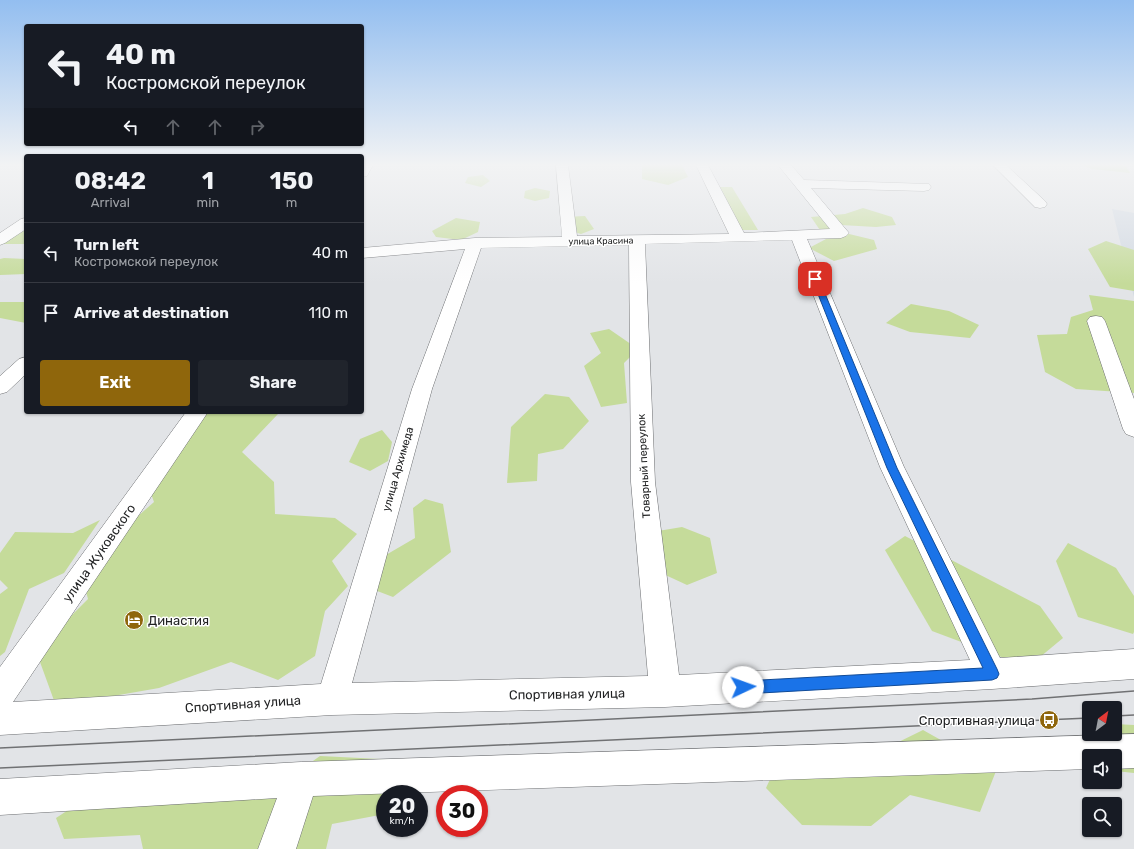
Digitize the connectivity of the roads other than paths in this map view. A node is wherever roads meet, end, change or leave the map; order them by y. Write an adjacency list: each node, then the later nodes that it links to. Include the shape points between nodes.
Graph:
1 (566, 205): 9 (street)
2 (722, 205): 6 (street)
3 (818, 205): 5 (street, улица Красина, via 841,233)
4 (24, 223): 7 (street)
5 (798, 236): 6 (street, улица Красина); 18 (street, via 892,468)
6 (739, 238): 8 (street, улица Красина)
7 (0, 240)
8 (637, 240): 9 (street, улица Красина); 19 (street, Товарный переулок, via 643,482)
9 (570, 242): 10 (street, улица Красина)
10 (475, 244): 11 (street, улица Красина); 21 (street, улица Архимеда, via 422,389)
11 (364, 253)
12 (1096, 321): 16 (street)
13 (24, 365): 14 (street)
14 (0, 387)
15 (196, 414): 20 (street, улица Жуковского)
16 (1134, 429)
17 (1134, 664): 18 (street, Спортивная улица)
18 (992, 674): 19 (street, Спортивная улица)
19 (665, 692): 21 (street, Спортивная улица)
20 (0, 694)
21 (332, 699): 22 (street, Спортивная улица)
22 (0, 719)
23 (1134, 751): 24 (street)
24 (301, 779): 25 (street); 26 (street)
25 (0, 797)
26 (277, 849)

